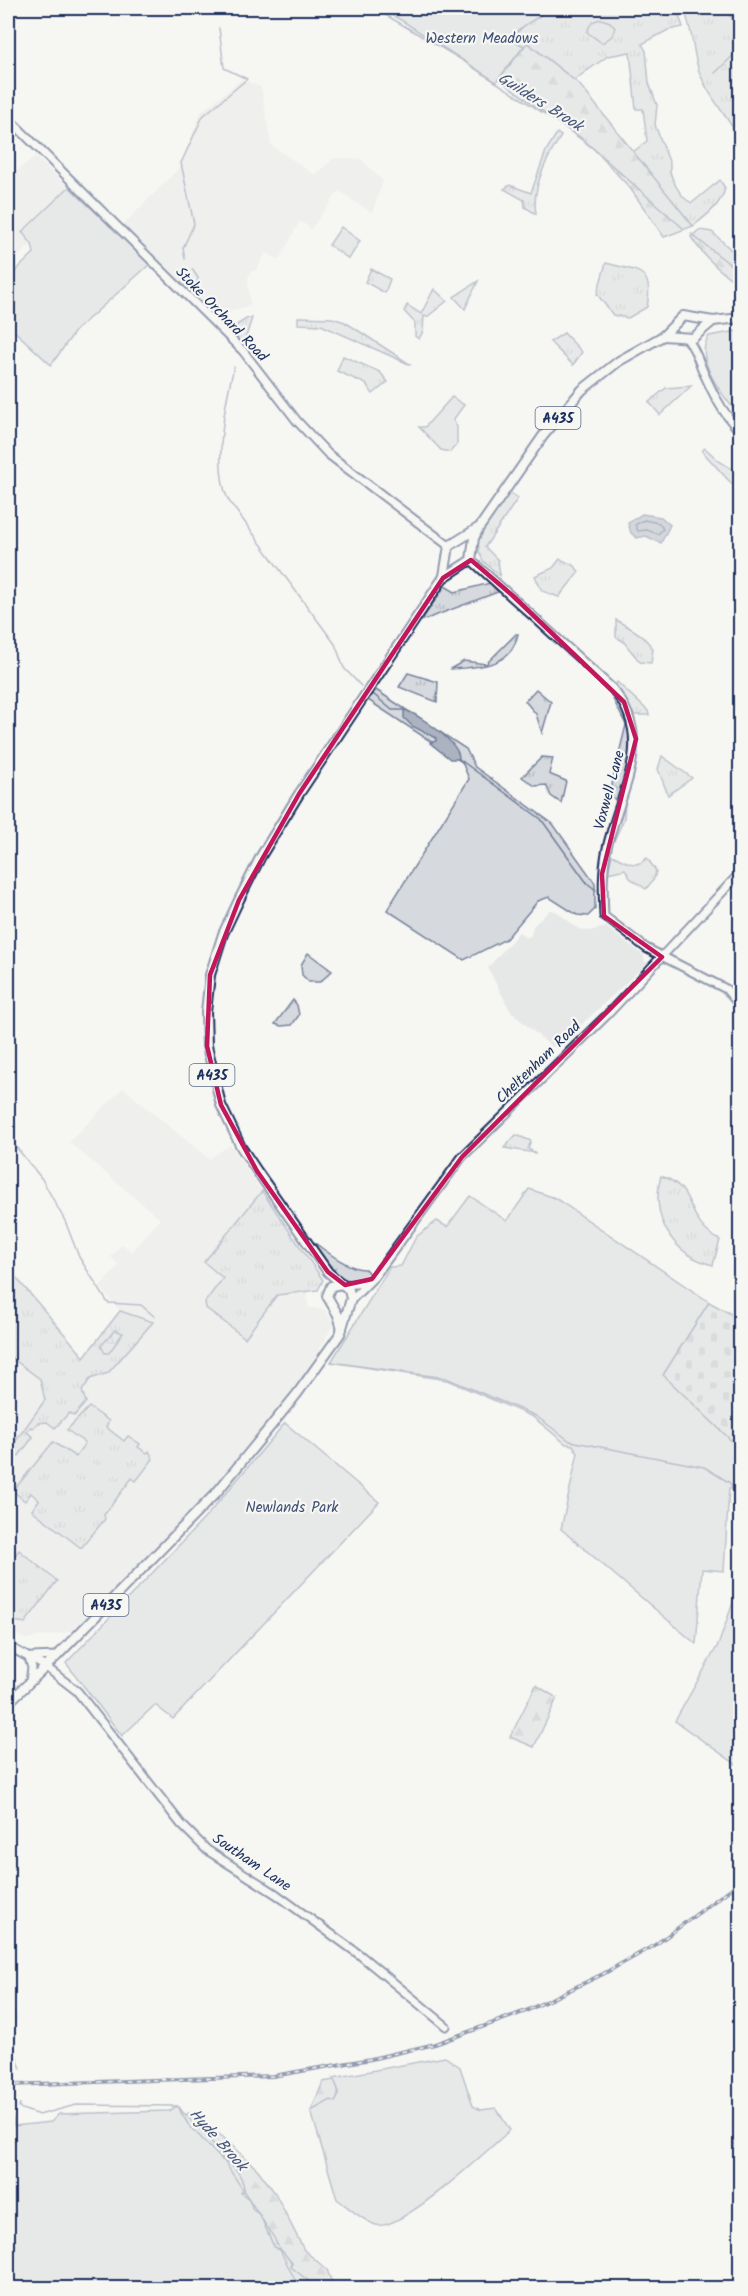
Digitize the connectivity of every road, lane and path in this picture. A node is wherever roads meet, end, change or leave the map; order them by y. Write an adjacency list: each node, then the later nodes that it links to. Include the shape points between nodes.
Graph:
1 (8, 118): 13 (street, Stoke Orchard Road, via 243,351 328,454)
2 (696, 318): 4 (main road); 5 (main road, via 683,316); 6 (main road)
3 (741, 318): 4 (main road)
4 (713, 321): 6 (main road)
5 (677, 324): 7 (main road, A435); 8 (main road, via 678,332)
6 (699, 332): 8 (main road); 9 (street)
7 (663, 336): 8 (main road); 11 (main road, A435, via 619,361 582,390 543,436)
8 (685, 338): 9 (street)
9 (696, 350): 10 (street, via 716,398)
10 (741, 431)
11 (479, 528): 12 (main road, A435); 14 (main road, A435)
12 (458, 540): 13 (main road); 14 (main road)
13 (449, 546): 15 (main road)
14 (472, 549): 16 (main road)
15 (447, 559): 17 (main road); 18 (main road, A435)
16 (471, 560): 17 (main road); 20 (street, Voxwell Lane, via 624,702 636,739 602,874 604,916)
17 (461, 567): 18 (main road, A435)
18 (443, 578): 22 (main road, A435, via 340,729 261,856 223,934 210,975 207,1046 221,1105 241,1147)
19 (741, 873): 20 (street, Cheltenham Road)
20 (662, 957): 21 (street, via 726,989); 23 (street, Cheltenham Road, via 462,1157)
21 (741, 1006)
22 (328, 1272): 24 (main road, A435); 25 (main road)
23 (367, 1282): 24 (street); 26 (street, Cheltenham Road)
24 (344, 1285): 25 (main road, via 335,1284); 26 (main road, via 350,1292)
25 (328, 1289): 27 (main road)
26 (350, 1301): 27 (main road, via 339,1308); 28 (main road, A435)
27 (331, 1305): 28 (main road)
28 (342, 1329): 30 (main road, A435, via 297,1394 217,1492)
29 (8, 1646): 31 (street, Southam Lane)
30 (57, 1656): 31 (street); 32 (main road, A435)
31 (29, 1658): 32 (street, Southam Lane); 33 (street)
32 (46, 1667): 33 (main road, A435); 35 (street, Southam Lane, via 86,1700 181,1824 207,1850 360,1955)
33 (30, 1681): 34 (main road, A435)
34 (8, 1703)
35 (446, 2026)

